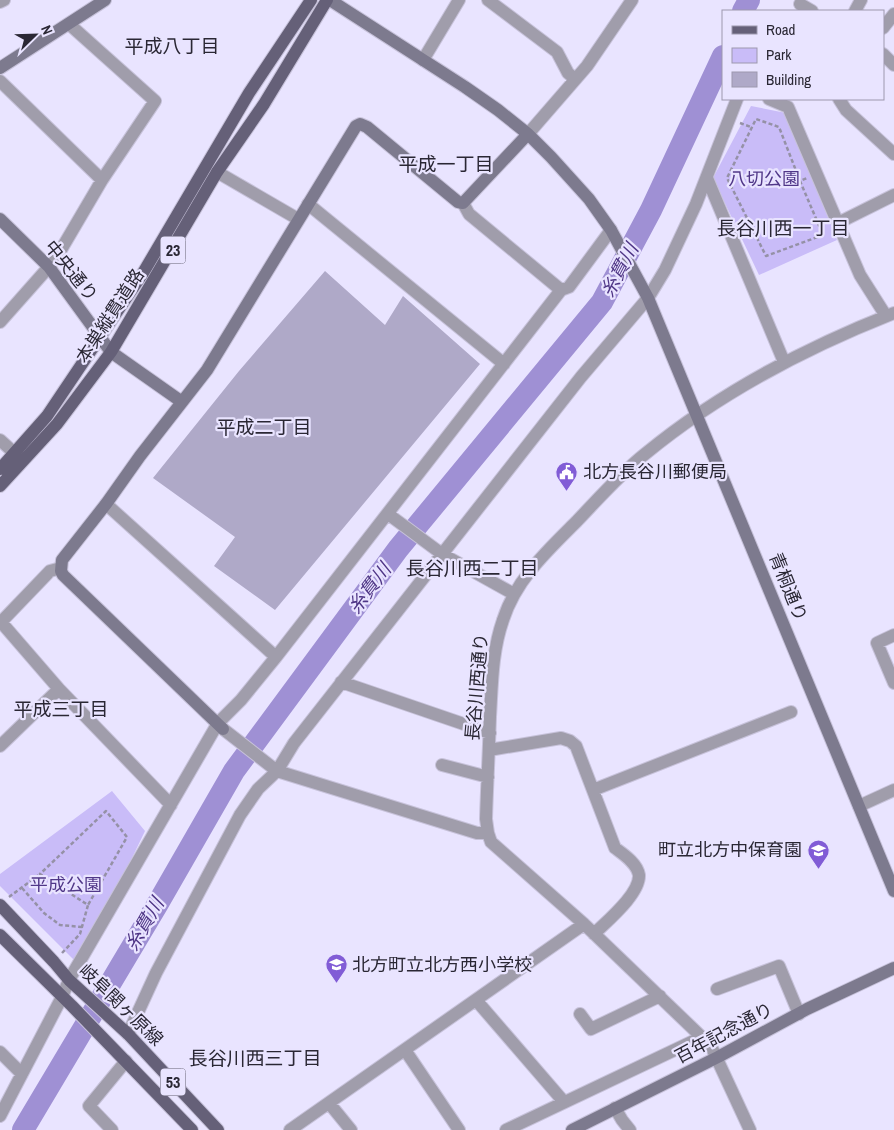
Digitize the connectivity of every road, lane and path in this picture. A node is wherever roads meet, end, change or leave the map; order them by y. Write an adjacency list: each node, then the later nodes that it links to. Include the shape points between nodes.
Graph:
1 (4, 0): 8 (street)
2 (106, 0): 10 (street)
3 (311, 0): 41 (main road, 本巣縦貫道路 / 23, via 249,93 143,273)
4 (328, 0): 13 (street, 青桐通り); 24 (main road, 本巣縦貫道路 / 23)
5 (459, 0): 13 (street)
6 (488, 0): 16 (street, via 556,52)
7 (632, 0): 16 (street)
8 (0, 2)
9 (894, 14): 11 (street)
10 (69, 24): 15 (street); 27 (street, via 155,102)
11 (884, 27)
12 (884, 55): 14 (street)
13 (423, 60): 22 (street, 青桐通り)
14 (894, 65)
15 (0, 68)
16 (575, 79): 22 (street)
17 (0, 81): 27 (street)
18 (737, 100): 26 (street)
19 (774, 100): 21 (street)
20 (840, 100): 23 (street, via 846,110)
21 (791, 103): 25 (street, via 795,125)
22 (528, 134): 30 (street); 35 (street, 青桐通り, via 590,198)
23 (894, 154)
24 (218, 172): 33 (street); 42 (main road, 本巣縦貫道路 / 23)
25 (817, 173): 28 (path); 34 (street)
26 (707, 178): 38 (street, via 666,270); 43 (street)
27 (102, 180): 36 (street)
28 (800, 181): 28 (path, via 823,235 766,256 727,178 756,119 779,127)
29 (894, 195): 34 (street)
30 (463, 203): 31 (street, via 360,124 354,128); 37 (street, via 469,214)
31 (308, 204): 33 (street); 44 (street)
32 (0, 219): 36 (street, 中央通り)
33 (298, 219): 45 (street, via 207,370)
34 (838, 222): 39 (street, via 860,275)
35 (611, 230): 37 (street, via 569,287); 38 (street, 青桐通り)
36 (49, 267): 40 (street); 41 (street, 中央通り)
37 (561, 290): 44 (street)
38 (648, 298): 46 (street, 青桐通り); 53 (street)
39 (890, 314): 43 (street, 長谷川西通り)
40 (0, 322)
41 (100, 337): 42 (street, 中央通り); 48 (main road, 本巣縦貫道路 / 23)
42 (111, 352): 45 (street, 中央通り); 48 (main road, 本巣縦貫道路 / 23, via 57,424)
43 (784, 362): 46 (street, 長谷川西通り)
44 (504, 364): 52 (street)
45 (182, 402): 51 (street)
46 (698, 415): 55 (street, 長谷川西通り, via 644,454 622,475 548,549); 72 (street, 青桐通り)
47 (0, 440): 48 (street)
48 (19, 457): 49 (main road, 本巣縦貫道路 / 23); 50 (main road, 本巣縦貫道路 / 23)
49 (0, 469)
50 (0, 486)
51 (106, 504): 54 (street, via 62,560); 57 (street)
52 (391, 516): 53 (street); 57 (street)
53 (440, 552): 55 (street); 58 (street)
54 (61, 568): 60 (street, via 50,571 1,622); 62 (street, via 63,574)
55 (514, 594): 63 (street, 長谷川西通り, via 502,621 496,646)
56 (894, 635): 59 (street, via 877,643)
57 (276, 657): 62 (street)
58 (341, 682): 63 (street); 67 (street)
59 (894, 683)
60 (59, 689): 64 (street); 71 (street)
61 (791, 712): 69 (street)
62 (221, 726): 67 (street); 71 (street)
63 (490, 733): 65 (street, 長谷川西通り)
64 (0, 746)
65 (489, 750): 68 (street, 長谷川西通り); 69 (street, via 561,738 570,741 576,746)
66 (442, 765): 68 (street)
67 (276, 771): 73 (street, via 477,833); 92 (street, via 258,789 240,815)
68 (488, 777): 73 (street, 長谷川西通り)
69 (593, 790): 81 (street, via 616,848 628,858 639,875 628,899)
70 (894, 790): 72 (street)
71 (171, 806): 85 (street)
72 (859, 806): 76 (street, 青桐通り)
73 (488, 833): 79 (street, via 491,842)
74 (40, 874): 75 (path); 78 (path); 78 (path, via 106,812 126,837)
75 (22, 888): 77 (path); 80 (path, via 44,913 60,925)
76 (894, 890)
77 (4, 902): 83 (main road, 岐阜関ヶ原線 / 53)
78 (88, 906): 80 (path)
79 (584, 924): 81 (street); 89 (street)
80 (82, 927): 83 (path, via 80,934)
81 (594, 934): 87 (street)
82 (0, 935): 88 (main road, 岐阜関ヶ原線 / 53)
83 (54, 962): 85 (main road, 岐阜関ヶ原線 / 53)
84 (894, 968): 91 (street, 百年記念通り)
85 (69, 980): 88 (street); 92 (main road, 岐阜関ヶ原線 / 53)
86 (717, 988): 91 (street, via 778,966)
87 (660, 996): 90 (street, via 591,1029); 93 (street)
88 (62, 997): 97 (main road, 岐阜関ヶ原線 / 53); 98 (street)
89 (476, 1000): 94 (street); 99 (street)
90 (580, 1014)
91 (799, 1014): 96 (street, 百年記念通り)
92 (126, 1032): 105 (main road, 岐阜関ヶ原線 / 53)
93 (702, 1037): 96 (street); 99 (street)
94 (405, 1050): 100 (street); 108 (street)
95 (0, 1052): 98 (street)
96 (718, 1057): 101 (street, 百年記念通り); 112 (street)
97 (126, 1061): 103 (street, via 89,1106); 104 (main road, 岐阜関ヶ原線 / 53)
98 (22, 1074): 102 (street)
99 (564, 1102): 109 (street)
100 (328, 1103): 106 (street); 107 (street)
101 (615, 1108): 110 (street, 百年記念通り); 111 (street)
102 (0, 1116)
103 (112, 1130)
104 (192, 1130)
105 (218, 1130)
106 (290, 1130)
107 (351, 1130)
108 (460, 1130)
109 (506, 1130)
110 (572, 1130)
111 (630, 1130)
112 (750, 1130)

